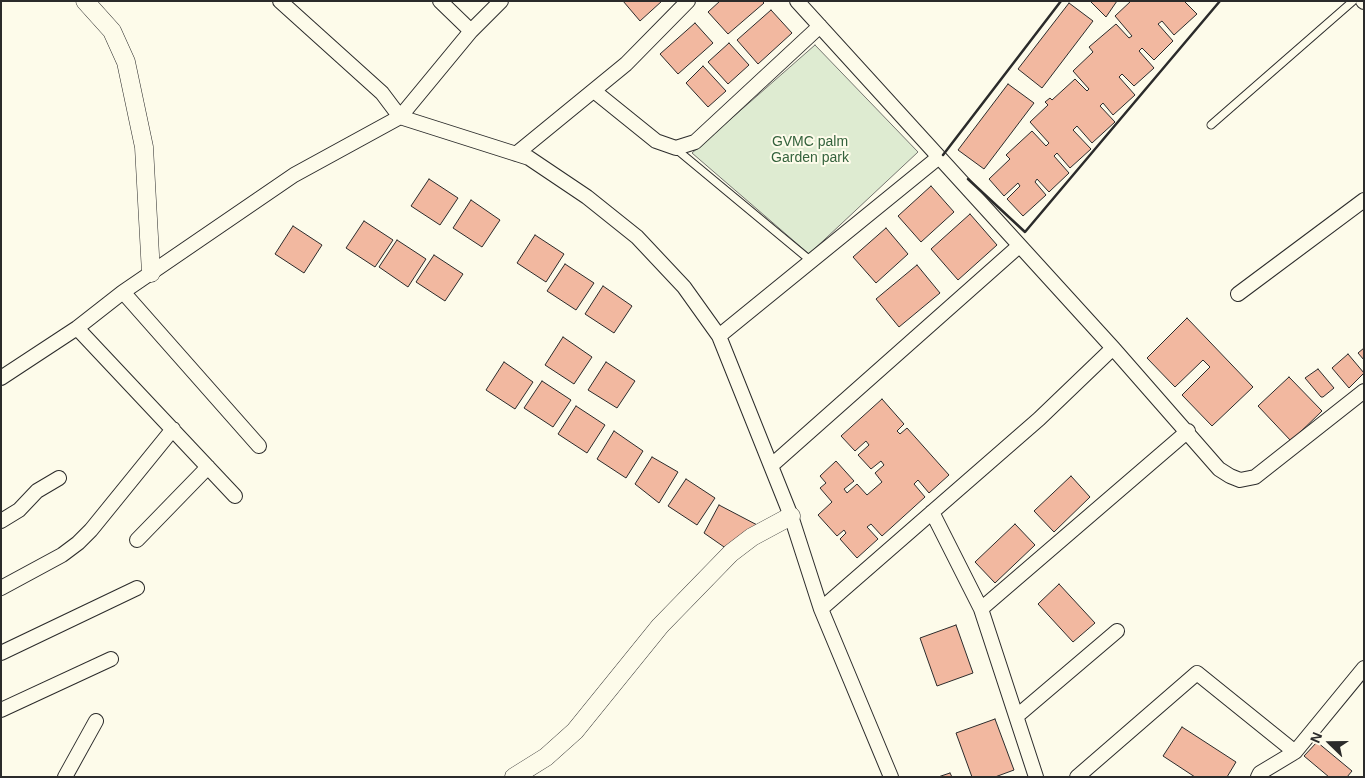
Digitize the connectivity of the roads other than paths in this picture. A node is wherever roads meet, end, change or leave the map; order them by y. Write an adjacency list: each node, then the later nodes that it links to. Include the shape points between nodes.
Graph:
1 (85, 1): 19 (street, via 112,31 126,62 144,147)
2 (280, 1): 11 (street, via 382,93)
3 (440, 1): 9 (street)
4 (501, 1): 9 (street)
5 (688, 1): 10 (street, via 626,64)
6 (797, 1): 8 (street)
7 (1353, 1): 12 (lane)
8 (820, 26): 13 (street, via 695,142); 15 (street)
9 (471, 31): 11 (street)
10 (594, 91): 13 (street, via 656,141); 14 (street)
11 (400, 117): 14 (street); 19 (street, via 294,175)
12 (1211, 125)
13 (676, 148): 18 (lane)
14 (516, 154): 23 (street, via 529,158 587,197 637,237 684,287)
15 (939, 157): 17 (street); 18 (street)
16 (1364, 200): 21 (street)
17 (1019, 246): 24 (street); 30 (street)
18 (811, 261): 23 (street)
19 (151, 273): 20 (street)
20 (123, 292): 22 (street); 29 (street)
21 (1238, 294)
22 (77, 328): 25 (street); 27 (street)
23 (719, 336): 30 (street)
24 (1113, 348): 28 (street); 34 (street)
25 (1, 378)
26 (1364, 391): 28 (street, via 1254,477 1240,480 1230,476 1219,468)
27 (172, 429): 31 (street); 38 (street, via 78,543)
28 (1188, 431): 41 (street)
29 (259, 446)
30 (772, 466): 35 (street)
31 (208, 467): 33 (street); 37 (street)
32 (59, 478): 36 (street, via 37,491 19,510)
33 (235, 496)
34 (932, 512): 40 (street); 41 (street)
35 (791, 516): 40 (street); 51 (street, via 731,553 660,626 575,731 546,757)
36 (1, 521)
37 (137, 540)
38 (1, 588)
39 (137, 588): 43 (street)
40 (821, 609): 52 (street)
41 (981, 609): 47 (street)
42 (1117, 631): 47 (street)
43 (1, 653)
44 (111, 659): 46 (street)
45 (1364, 668): 49 (street)
46 (1, 710)
47 (1017, 716): 53 (street)
48 (96, 721): 50 (street)
49 (1294, 752): 54 (street, via 1197,673); 55 (street)
50 (65, 777)
51 (514, 777)
52 (891, 777)
53 (1036, 777)
54 (1077, 777)
55 (1258, 777)

